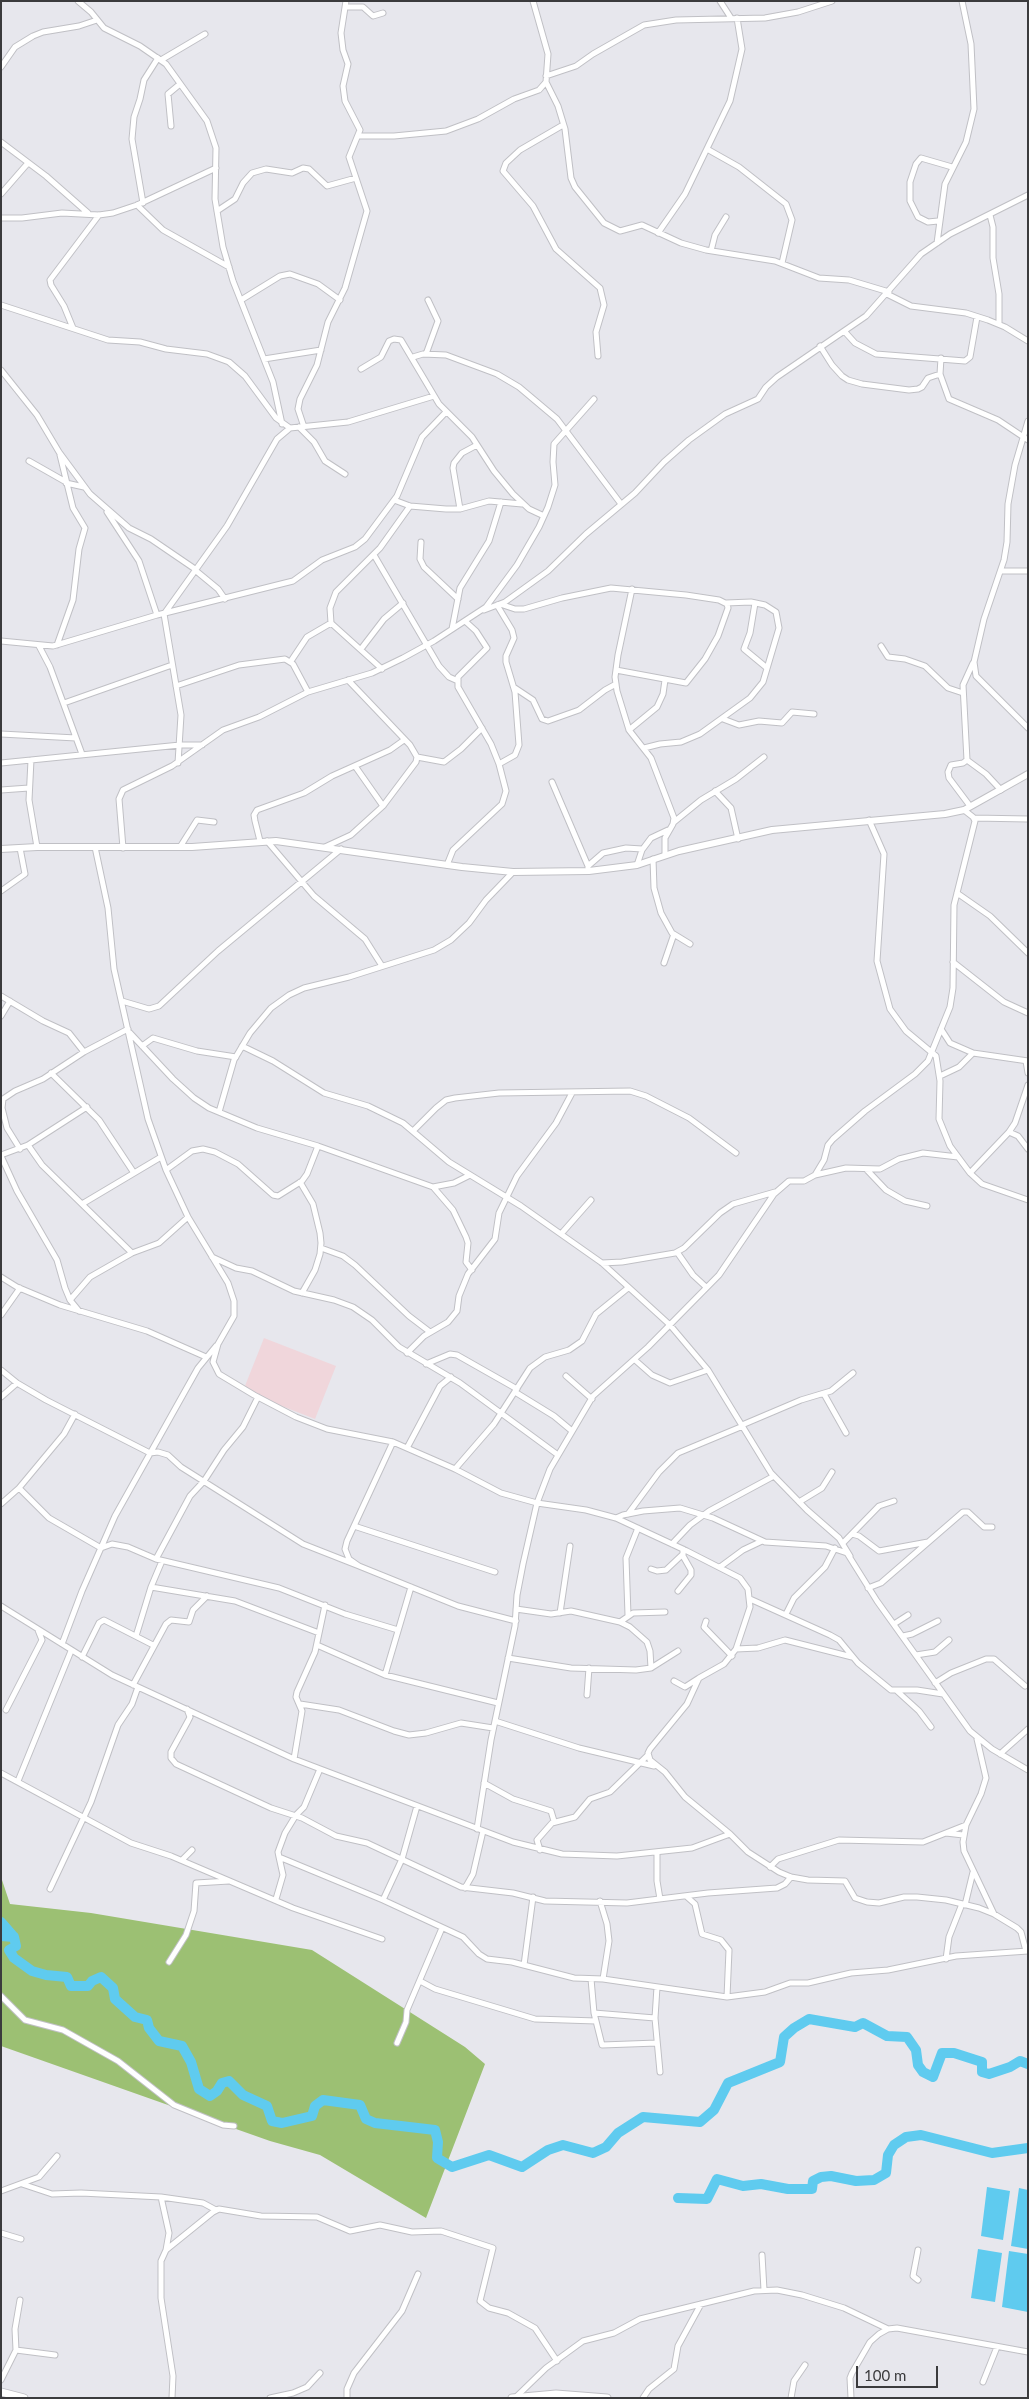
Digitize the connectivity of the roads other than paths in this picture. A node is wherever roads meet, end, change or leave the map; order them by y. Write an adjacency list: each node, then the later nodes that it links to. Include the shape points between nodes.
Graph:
1 (78, 1): 9 (street)
2 (533, 1): 13 (street, via 548,54)
3 (720, 1): 8 (street)
4 (832, 1): 8 (street, via 765,18)
5 (962, 1): 21 (street, via 971,44 974,109 966,142)
6 (346, 4): 7 (street, via 363,6 373,16); 17 (street, via 341,32 348,64 343,86 345,101 360,130)
7 (383, 13)
8 (735, 18): 13 (street, via 676,20 644,25 576,66); 19 (street, via 742,49 738,75 730,101)
9 (97, 20): 11 (street, via 104,28); 12 (street, via 33,36 15,47)
10 (205, 34): 11 (street)
11 (160, 59): 14 (street); 26 (street, via 144,80 134,116 132,139)
12 (1, 67)
13 (546, 79): 15 (street); 17 (street, via 538,90 446,131)
14 (180, 84): 16 (street, via 168,94); 22 (street, via 213,134)
15 (563, 125): 35 (street, via 574,187 604,223 616,231 642,225); 53 (street, via 520,150 506,163 503,171 533,206 556,249 600,288 604,305 596,332)
16 (171, 126)
17 (358, 136): 23 (street, via 350,157)
18 (1, 142): 20 (street)
19 (707, 149): 35 (street, via 685,194); 38 (street, via 739,167 786,204 792,220)
20 (28, 163): 24 (street); 29 (street)
21 (952, 167): 34 (street, via 945,184); 34 (street, via 921,158 910,182 910,201 918,217)
22 (216, 168): 26 (street); 28 (street)
23 (356, 178): 28 (street, via 327,186 309,169 292,173 266,169 252,173 235,199); 42 (street, via 367,211)
24 (1, 194)
25 (1028, 194): 31 (street)
26 (143, 203): 27 (street)
27 (137, 206): 30 (street); 39 (street, via 163,230)
28 (217, 211): 39 (street)
29 (89, 213): 30 (street); 33 (street)
30 (100, 214): 47 (street, via 50,280)
31 (990, 215): 36 (street); 46 (street)
32 (726, 217): 37 (street)
33 (1, 218)
34 (938, 222): 36 (street)
35 (658, 233): 37 (street)
36 (937, 242): 40 (street, via 921,254)
37 (711, 251): 38 (street)
38 (782, 263): 40 (street, via 819,278 850,280)
39 (229, 267): 41 (street)
40 (888, 293): 45 (street, via 897,301 911,306); 48 (street)
41 (241, 300): 42 (street, via 280,276 290,274 318,284); 56 (street)
42 (340, 300): 51 (street, via 328,322)
43 (428, 300): 52 (street, via 438,320)
44 (2, 306): 47 (street)
45 (978, 317): 46 (street); 55 (street, via 969,358 965,361)
46 (999, 324): 49 (street)
47 (74, 328): 64 (street, via 108,340 140,342 207,354 229,362 245,376)
48 (845, 332): 50 (street); 55 (street, via 876,354)
49 (1028, 340)
50 (820, 346): 59 (street, via 842,376 862,384 918,389 928,378); 79 (street, via 766,387 758,399 725,414 688,440)
51 (321, 350): 56 (street); 65 (street, via 299,403)
52 (426, 354): 54 (street); 67 (street, via 446,355 497,374 530,395)
53 (598, 356)
54 (413, 357): 57 (street, via 402,340 394,339 381,357); 60 (street)
55 (941, 358): 59 (street)
56 (264, 359): 64 (street, via 273,382)
57 (361, 369)
58 (1, 370): 71 (street, via 37,415)
59 (940, 374): 69 (street, via 947,396 952,401 998,420)
60 (434, 396): 62 (street); 65 (street, via 348,422)
61 (594, 399): 67 (street)
62 (446, 412): 70 (street); 76 (street, via 422,437)
63 (1028, 421): 69 (street)
64 (281, 423): 66 (street); 68 (street)
65 (301, 427): 66 (street); 73 (street, via 325,461)
66 (290, 428): 68 (street)
67 (566, 430): 79 (street); 83 (street, via 552,450 555,485)
68 (279, 436): 86 (street, via 227,526)
69 (1025, 438): 87 (street, via 1008,504 1008,542)
70 (477, 445): 78 (street); 82 (street, via 454,463)
71 (59, 452): 74 (street); 75 (street)
72 (29, 461): 74 (street)
73 (345, 474)
74 (66, 483): 75 (street); 103 (street, via 73,508 86,528 73,600)
75 (84, 487): 81 (street)
76 (394, 500): 80 (street); 90 (street, via 355,548 322,560 293,581)
77 (501, 502): 78 (street); 82 (street, via 490,501); 91 (street, via 489,541 460,588)
78 (522, 504): 83 (street)
79 (621, 504): 95 (street, via 539,579)
80 (410, 506): 82 (street); 85 (street)
81 (104, 507): 86 (street, via 129,528); 97 (street, via 139,561)
82 (460, 509)
83 (544, 516): 96 (street, via 517,565)
84 (421, 542): 91 (street, via 424,567)
85 (374, 555): 93 (street); 99 (street, via 336,592 330,608)
86 (195, 569): 90 (street); 97 (street)
87 (1002, 571): 88 (street); 108 (street, via 984,619)
88 (1028, 571)
89 (632, 589): 94 (street); 95 (street, via 598,590 524,609); 112 (street)
90 (225, 599): 97 (street)
91 (458, 599): 100 (street)
92 (754, 602): 94 (street); 110 (street, via 750,633 744,648); 110 (street, via 771,608 779,619 777,640)
93 (403, 603): 102 (street); 106 (street, via 384,619)
94 (726, 603): 114 (street, via 728,608 718,636 690,679 686,683)
95 (498, 605): 96 (street); 118 (street, via 514,638 506,656)
96 (482, 610): 98 (street)
97 (160, 614): 103 (street); 109 (street)
98 (464, 621): 100 (street); 115 (street, via 487,648)
99 (331, 623): 106 (street); 107 (street, via 307,637)
100 (452, 629): 102 (street)
101 (1, 641): 104 (street)
102 (428, 644): 111 (street); 115 (street, via 442,669)
103 (57, 645): 104 (street)
104 (39, 646): 121 (street)
105 (881, 646): 120 (street, via 888,657 925,666 948,688)
106 (361, 649): 111 (street)
107 (291, 661): 117 (street, via 284,659 239,666); 119 (street)
108 (974, 662): 120 (street, via 966,676); 125 (street, via 976,676)
109 (172, 665): 117 (street); 121 (street)
110 (768, 668): 123 (street, via 759,690)
111 (382, 669): 113 (street)
112 (616, 670): 114 (street); 116 (street)
113 (348, 680): 119 (street); 129 (street)
114 (665, 680): 126 (street, via 657,707)
115 (458, 681): 124 (street, via 458,688)
116 (616, 684): 118 (street, via 579,710 548,721 542,719 533,700); 126 (street)
117 (176, 686): 130 (street, via 181,715)
118 (515, 688): 140 (street, via 519,746 515,756)
119 (308, 692): 131 (street, via 259,717 223,730)
120 (963, 693): 137 (street)
121 (64, 703): 128 (street)
122 (814, 714): 123 (street, via 792,712 782,723 759,721 739,724)
123 (722, 719): 132 (street, via 687,740)
124 (482, 728): 134 (street, via 444,762); 140 (street)
125 (1028, 728)
126 (629, 730): 132 (street)
127 (1, 734): 128 (street)
128 (76, 738): 133 (street)
129 (404, 740): 134 (street); 141 (street)
130 (180, 745): 131 (street); 133 (street); 138 (street)
131 (202, 745): 138 (street)
132 (644, 748): 154 (street, via 651,758)
133 (82, 754): 136 (street)
134 (417, 757): 148 (street)
135 (764, 757): 147 (street)
136 (31, 760): 139 (street); 144 (street)
137 (967, 760): 146 (street); 149 (street, via 951,765 948,772)
138 (178, 763): 163 (street, via 121,793)
139 (1, 764)
140 (499, 764): 170 (street, via 506,791 502,804 453,850)
141 (356, 766): 148 (street); 157 (street, via 304,793 257,810 255,822)
142 (1028, 774): 146 (street)
143 (552, 782): 171 (street)
144 (29, 788): 145 (street); 158 (street)
145 (1, 790)
146 (1001, 790): 149 (street)
147 (715, 791): 154 (street); 156 (street, via 731,808)
148 (383, 806): 160 (street, via 351,835)
149 (967, 808): 150 (street); 152 (street, via 945,814)
150 (974, 818): 151 (street); 175 (street)
151 (1028, 819)
152 (869, 820): 156 (street, via 772,830); 192 (street, via 884,854 878,969 896,1019)
153 (214, 822): 159 (street, via 197,820)
154 (674, 822): 155 (street)
155 (668, 830): 166 (street, via 651,838); 167 (street)
156 (738, 839): 167 (street)
157 (264, 841): 159 (street); 160 (street); 173 (street)
158 (37, 847): 161 (street); 162 (street)
159 (180, 847): 163 (street)
160 (325, 847): 165 (street)
161 (20, 848): 164 (street); 174 (street, via 25,874)
162 (96, 848): 163 (street); 184 (street, via 108,908 114,969)
163 (123, 848)
164 (1, 849)
165 (341, 849): 170 (street); 173 (street)
166 (642, 849): 169 (street); 171 (street, via 626,848 604,853)
167 (665, 855): 168 (street)
168 (653, 859): 169 (street); 176 (street, via 654,888 660,912)
169 (637, 864): 171 (street)
170 (447, 865): 172 (street)
171 (588, 868): 172 (street)
172 (513, 872): 181 (street, via 486,900 469,924 451,940 434,950)
173 (301, 883): 181 (street, via 365,939); 184 (street, via 218,951 159,1006 149,1009)
174 (1, 891)
175 (957, 893): 178 (street, via 990,916); 179 (street)
176 (674, 934): 177 (street); 180 (street)
177 (690, 944)
178 (1028, 953)
179 (953, 962): 185 (street, via 1004,1002); 187 (street, via 950,1007)
180 (664, 963)
181 (382, 966): 190 (street, via 319,982 288,995 270,1008)
182 (1, 996): 183 (street)
183 (10, 1001): 186 (street); 191 (street, via 69,1033)
184 (122, 1001): 188 (street)
185 (1028, 1013)
186 (1, 1016)
187 (941, 1029): 192 (street); 193 (street, via 950,1043)
188 (128, 1030): 189 (street); 191 (street); 211 (street, via 148,1119)
189 (142, 1046): 194 (street, via 153,1038 197,1051); 202 (street, via 182,1088)
190 (242, 1046): 194 (street); 203 (street, via 324,1093 377,1109)
191 (84, 1052): 197 (street)
192 (932, 1052): 198 (street, via 938,1062); 218 (street, via 915,1074 865,1111 828,1144)
193 (973, 1053): 195 (street); 198 (street, via 959,1067)
194 (236, 1057): 202 (street)
195 (1027, 1061): 196 (street)
196 (1028, 1073)
197 (51, 1074): 201 (street); 207 (street, via 3,1100 8,1128)
198 (940, 1076): 212 (street, via 940,1119 944,1134)
199 (1028, 1085): 204 (street)
200 (572, 1093): 203 (street, via 499,1093 446,1100); 209 (street, via 622,1090 640,1093 689,1118); 222 (street, via 556,1123 517,1176)
201 (87, 1107): 205 (street); 215 (street)
202 (218, 1112): 206 (street, via 264,1131)
203 (414, 1130): 217 (street, via 449,1162)
204 (1009, 1132): 208 (street, via 1018,1136); 216 (street)
205 (28, 1145): 207 (street); 225 (street, via 42,1165)
206 (318, 1146): 219 (street, via 307,1174); 220 (street)
207 (20, 1148): 210 (street)
208 (1028, 1149)
209 (736, 1153)
210 (1, 1156): 240 (street, via 17,1191 60,1264)
211 (161, 1157): 213 (street); 215 (street)
212 (958, 1157): 214 (street, via 923,1154 899,1159 880,1169); 216 (street)
213 (166, 1170): 219 (street, via 192,1151 203,1149 238,1164 273,1195 282,1195); 227 (street)
214 (867, 1170): 218 (street, via 846,1168); 226 (street, via 886,1190 905,1201)
215 (134, 1173): 225 (street)
216 (970, 1173): 224 (street, via 986,1186)
217 (470, 1175): 220 (street); 222 (street)
218 (815, 1175): 221 (street, via 804,1181 789,1181)
219 (300, 1182): 229 (street, via 313,1204)
220 (434, 1188): 234 (street, via 453,1210 466,1237 466,1262)
221 (776, 1192): 230 (street, via 733,1204); 236 (street, via 719,1275)
222 (507, 1197): 228 (street); 234 (street, via 499,1213 495,1239)
223 (591, 1200): 228 (street)
224 (1028, 1200)
225 (82, 1204): 231 (street)
226 (926, 1206)
227 (188, 1217): 231 (street, via 159,1243); 232 (street)
228 (561, 1234): 233 (street)
229 (320, 1248): 239 (street, via 314,1270); 244 (street, via 343,1256 355,1265)
230 (677, 1252): 233 (street); 236 (street)
231 (132, 1253): 240 (street, via 90,1277)
232 (212, 1256): 239 (street); 245 (street, via 228,1283 234,1301 234,1316)
233 (602, 1263): 238 (street)
234 (472, 1270): 244 (street, via 465,1280 457,1311 443,1326)
235 (1, 1277): 237 (street)
236 (706, 1287): 243 (street)
237 (20, 1288): 241 (street); 242 (street)
238 (628, 1288): 243 (street); 256 (street, via 596,1314 582,1341 569,1350 536,1362)
239 (302, 1293): 246 (street, via 353,1307)
240 (70, 1300): 241 (street)
241 (80, 1312): 247 (street, via 147,1332)
242 (1, 1315)
243 (670, 1325): 248 (street); 251 (street)
244 (430, 1332): 246 (street)
245 (218, 1344): 247 (street); 259 (street, via 213,1362 216,1370 234,1385)
246 (408, 1353): 249 (street)
247 (206, 1357): 268 (street)
248 (635, 1360): 251 (street, via 652,1375 670,1383); 260 (street)
249 (426, 1364): 254 (street); 256 (street, via 450,1354 457,1355)
250 (1, 1370): 255 (street)
251 (708, 1370): 263 (street)
252 (852, 1373): 257 (street)
253 (566, 1376): 260 (street)
254 (451, 1377): 262 (street); 267 (street, via 440,1386)
255 (17, 1383): 258 (street); 261 (street)
256 (516, 1390): 262 (street); 264 (street)
257 (824, 1394): 263 (street, via 801,1400); 265 (street)
258 (1, 1396)
259 (258, 1397): 266 (street, via 327,1429); 273 (street, via 243,1427)
260 (592, 1399): 264 (street)
261 (75, 1414): 268 (street); 274 (street, via 64,1434)
262 (501, 1415): 269 (street); 270 (street)
263 (743, 1425): 272 (street); 279 (street, via 678,1453)
264 (572, 1431): 269 (street)
265 (846, 1433)
266 (393, 1442): 267 (street); 282 (street)
267 (407, 1448): 270 (street)
268 (150, 1454): 273 (street, via 163,1453); 291 (street)
269 (558, 1455): 276 (street)
270 (455, 1469): 276 (street, via 501,1493)
271 (832, 1472): 277 (street, via 822,1488)
272 (774, 1476): 277 (street); 280 (street)
273 (204, 1480): 295 (street, via 190,1496); 296 (street, via 303,1544)
274 (19, 1488): 278 (street); 291 (street, via 49,1518)
275 (894, 1501): 285 (street, via 878,1506)
276 (537, 1502): 281 (street); 308 (street)
277 (799, 1502): 288 (street)
278 (1, 1504)
279 (627, 1514): 280 (street, via 680,1508); 281 (street)
280 (705, 1515): 286 (street); 289 (street)
281 (616, 1518): 284 (street)
282 (354, 1526): 296 (street, via 344,1549 349,1559); 299 (street)
283 (992, 1527): 287 (street, via 984,1527 966,1511)
284 (638, 1528): 289 (street); 312 (street, via 626,1558)
285 (852, 1534): 287 (street, via 878,1551); 288 (street)
286 (762, 1541): 292 (street); 297 (street)
287 (928, 1542): 302 (street, via 878,1586)
288 (843, 1543): 294 (street)
289 (672, 1544): 293 (street)
290 (570, 1546): 310 (street)
291 (100, 1548): 295 (street, via 118,1544); 325 (street)
292 (834, 1548): 294 (street); 311 (street, via 825,1567 794,1598)
293 (683, 1551): 297 (street); 298 (street, via 666,1570); 303 (street, via 691,1575)
294 (850, 1556): 302 (street)
295 (159, 1560): 300 (street); 306 (street, via 279,1588)
296 (359, 1566): 301 (street)
297 (720, 1567): 305 (street, via 746,1584)
298 (651, 1569)
299 (495, 1572)
300 (151, 1587): 304 (street); 322 (street)
301 (411, 1587): 314 (street, via 458,1606); 320 (street)
302 (868, 1588): 318 (street)
303 (678, 1591)
304 (207, 1596): 321 (street, via 235,1600); 326 (street, via 194,1610 189,1622 168,1622)
305 (750, 1599): 311 (street); 328 (street, via 746,1623)
306 (325, 1605): 320 (street); 321 (street)
307 (1, 1606): 319 (street)
308 (516, 1609): 310 (street, via 543,1614); 314 (street)
309 (666, 1612): 312 (street)
310 (560, 1613): 317 (street, via 578,1612)
311 (786, 1614): 335 (street, via 839,1640)
312 (628, 1615): 317 (street)
313 (908, 1615): 318 (street)
314 (516, 1621): 334 (street)
315 (706, 1621): 332 (street, via 704,1627)
316 (938, 1621): 323 (street)
317 (620, 1622): 337 (street, via 647,1642)
318 (894, 1624): 323 (street)
319 (38, 1630): 325 (street); 350 (street, via 42,1640)
320 (398, 1630): 338 (street)
321 (319, 1633): 327 (street)
322 (136, 1636): 326 (street); 333 (street, via 102,1621)
323 (903, 1636): 331 (street)
324 (949, 1640): 331 (street, via 935,1652)
325 (62, 1644): 329 (street)
326 (153, 1645): 342 (street)
327 (317, 1646): 338 (street); 348 (street, via 297,1692)
328 (736, 1649): 332 (street); 335 (street, via 758,1648 785,1640)
329 (71, 1650): 333 (street); 364 (street)
330 (678, 1651): 337 (street)
331 (916, 1655): 341 (street)
332 (732, 1656): 339 (street)
333 (82, 1657): 342 (street)
334 (508, 1658): 336 (street); 347 (street)
335 (852, 1658): 344 (street, via 891,1690)
336 (589, 1668): 337 (street); 346 (street)
337 (651, 1668)
338 (385, 1674): 347 (street)
339 (699, 1678): 340 (street, via 684,1687); 357 (street, via 687,1704)
340 (674, 1681)
341 (935, 1683): 343 (street, via 951,1673 994,1659); 345 (street)
342 (135, 1686): 349 (street); 368 (street, via 132,1704 118,1725)
343 (1025, 1686)
344 (897, 1691): 345 (street); 352 (street)
345 (942, 1694): 355 (street)
346 (588, 1695)
347 (498, 1703): 351 (street)
348 (300, 1704): 353 (street, via 339,1710 409,1735 461,1723); 358 (street, via 302,1721)
349 (187, 1709): 358 (street); 367 (street, via 190,1717 171,1752 174,1763 271,1808)
350 (6, 1710)
351 (495, 1721): 353 (street); 359 (street, via 579,1748)
352 (931, 1727)
353 (493, 1728): 365 (street)
354 (1028, 1729): 356 (street)
355 (977, 1739): 356 (street); 370 (street, via 986,1778)
356 (1000, 1754): 362 (street)
357 (648, 1755): 359 (street); 360 (street)
358 (294, 1759): 361 (street)
359 (640, 1763): 360 (street); 369 (street, via 610,1792 588,1800 575,1817)
360 (654, 1766): 373 (street, via 665,1772 685,1797)
361 (320, 1769): 366 (street); 367 (street, via 306,1803)
362 (1028, 1770)
363 (1, 1773): 364 (street)
364 (18, 1781): 368 (street)
365 (484, 1784): 369 (street, via 513,1799 552,1811); 371 (street)
366 (417, 1806): 371 (street); 379 (street)
367 (296, 1815): 378 (street, via 285,1833); 379 (street, via 336,1836 367,1843)
368 (84, 1818): 380 (street, via 131,1843); 386 (street)
369 (554, 1821): 376 (street, via 537,1840)
370 (966, 1825): 372 (street); 374 (street)
371 (480, 1830): 376 (street); 385 (street, via 473,1874)
372 (946, 1833): 374 (street); 381 (street, via 923,1842 839,1840 778,1859)
373 (730, 1834): 377 (street, via 692,1848); 381 (street)
374 (963, 1835): 382 (street, via 964,1851)
375 (192, 1850): 380 (street)
376 (540, 1850): 377 (street, via 617,1856)
377 (657, 1852): 391 (street, via 656,1881)
378 (279, 1857): 389 (street, via 283,1875); 390 (street)
379 (402, 1859): 385 (street); 390 (street)
380 (182, 1860): 384 (street)
381 (770, 1867): 383 (street)
382 (973, 1872): 393 (street); 394 (street)
383 (791, 1877): 387 (street, via 781,1887); 393 (street, via 845,1881 855,1898 867,1902 879,1903 904,1897 946,1900)
384 (232, 1882): 389 (street); 399 (street, via 196,1882 194,1911 186,1935)
385 (465, 1888): 388 (street)
386 (50, 1890)
387 (686, 1896): 391 (street); 406 (street, via 695,1904 702,1934 721,1940 730,1950)
388 (533, 1897): 392 (street, via 550,1901); 400 (street)
389 (276, 1899): 396 (street)
390 (383, 1900): 395 (street)
391 (660, 1900): 392 (street)
392 (600, 1901): 402 (street, via 609,1941)
393 (963, 1905): 394 (street); 398 (street, via 949,1937)
394 (994, 1914): 397 (street, via 1021,1932)
395 (442, 1928): 400 (street, via 466,1939 484,1958); 403 (street)
396 (382, 1939)
397 (1027, 1951): 398 (street, via 969,1954)
398 (946, 1959): 406 (street, via 808,1983 790,1983 765,1992)
399 (169, 1962)
400 (524, 1965): 401 (street)
401 (591, 1979): 402 (street); 407 (street)
402 (603, 1979): 404 (street)
403 (420, 1981): 409 (street, via 435,1990 535,2019); 410 (street)
404 (657, 1987): 406 (street); 408 (street)
405 (1, 1996): 413 (street, via 25,2020 63,2030 118,2061 174,2105 223,2125)
406 (727, 1997)
407 (594, 2013): 408 (street); 409 (street)
408 (655, 2018): 411 (street)
409 (596, 2021): 411 (street, via 604,2046)
410 (397, 2043)
411 (657, 2043): 412 (street)
412 (660, 2072)
413 (234, 2126)
414 (57, 2156): 415 (street, via 39,2177)
415 (22, 2184): 416 (street); 417 (street, via 52,2194)
416 (1, 2191)
417 (161, 2197): 418 (street, via 203,2203); 421 (street, via 169,2233)
418 (216, 2210): 421 (street); 434 (street, via 261,2216 316,2216 350,2231 380,2225 412,2232 441,2231 493,2248 480,2301 535,2328)
419 (1, 2234): 420 (street)
420 (21, 2240)
421 (166, 2250): 441 (street, via 161,2261 160,2298 173,2376)
422 (918, 2250): 425 (street, via 918,2264 913,2276)
423 (762, 2255): 426 (street)
424 (418, 2274): 443 (street, via 402,2310 354,2373)
425 (918, 2280)
426 (764, 2290): 428 (street); 429 (street, via 802,2295 844,2308)
427 (20, 2300): 431 (street, via 15,2329)
428 (701, 2304): 434 (street, via 640,2319 614,2333 583,2341); 446 (street, via 678,2346 674,2369)
429 (888, 2329): 430 (street); 448 (street, via 870,2342 852,2373)
430 (997, 2347): 432 (street); 438 (street)
431 (16, 2350): 433 (street); 437 (street)
432 (1028, 2352)
433 (55, 2355)
434 (557, 2361): 444 (street)
435 (805, 2365): 447 (street, via 794,2381)
436 (320, 2373): 442 (street, via 307,2387)
437 (1, 2380)
438 (984, 2382)
439 (1, 2392): 440 (main road)
440 (24, 2398)
441 (172, 2398)
442 (270, 2398)
443 (347, 2398)
444 (514, 2398): 445 (main road, via 556,2394)
445 (607, 2398)
446 (643, 2398)
447 (791, 2398)
448 (850, 2398)

